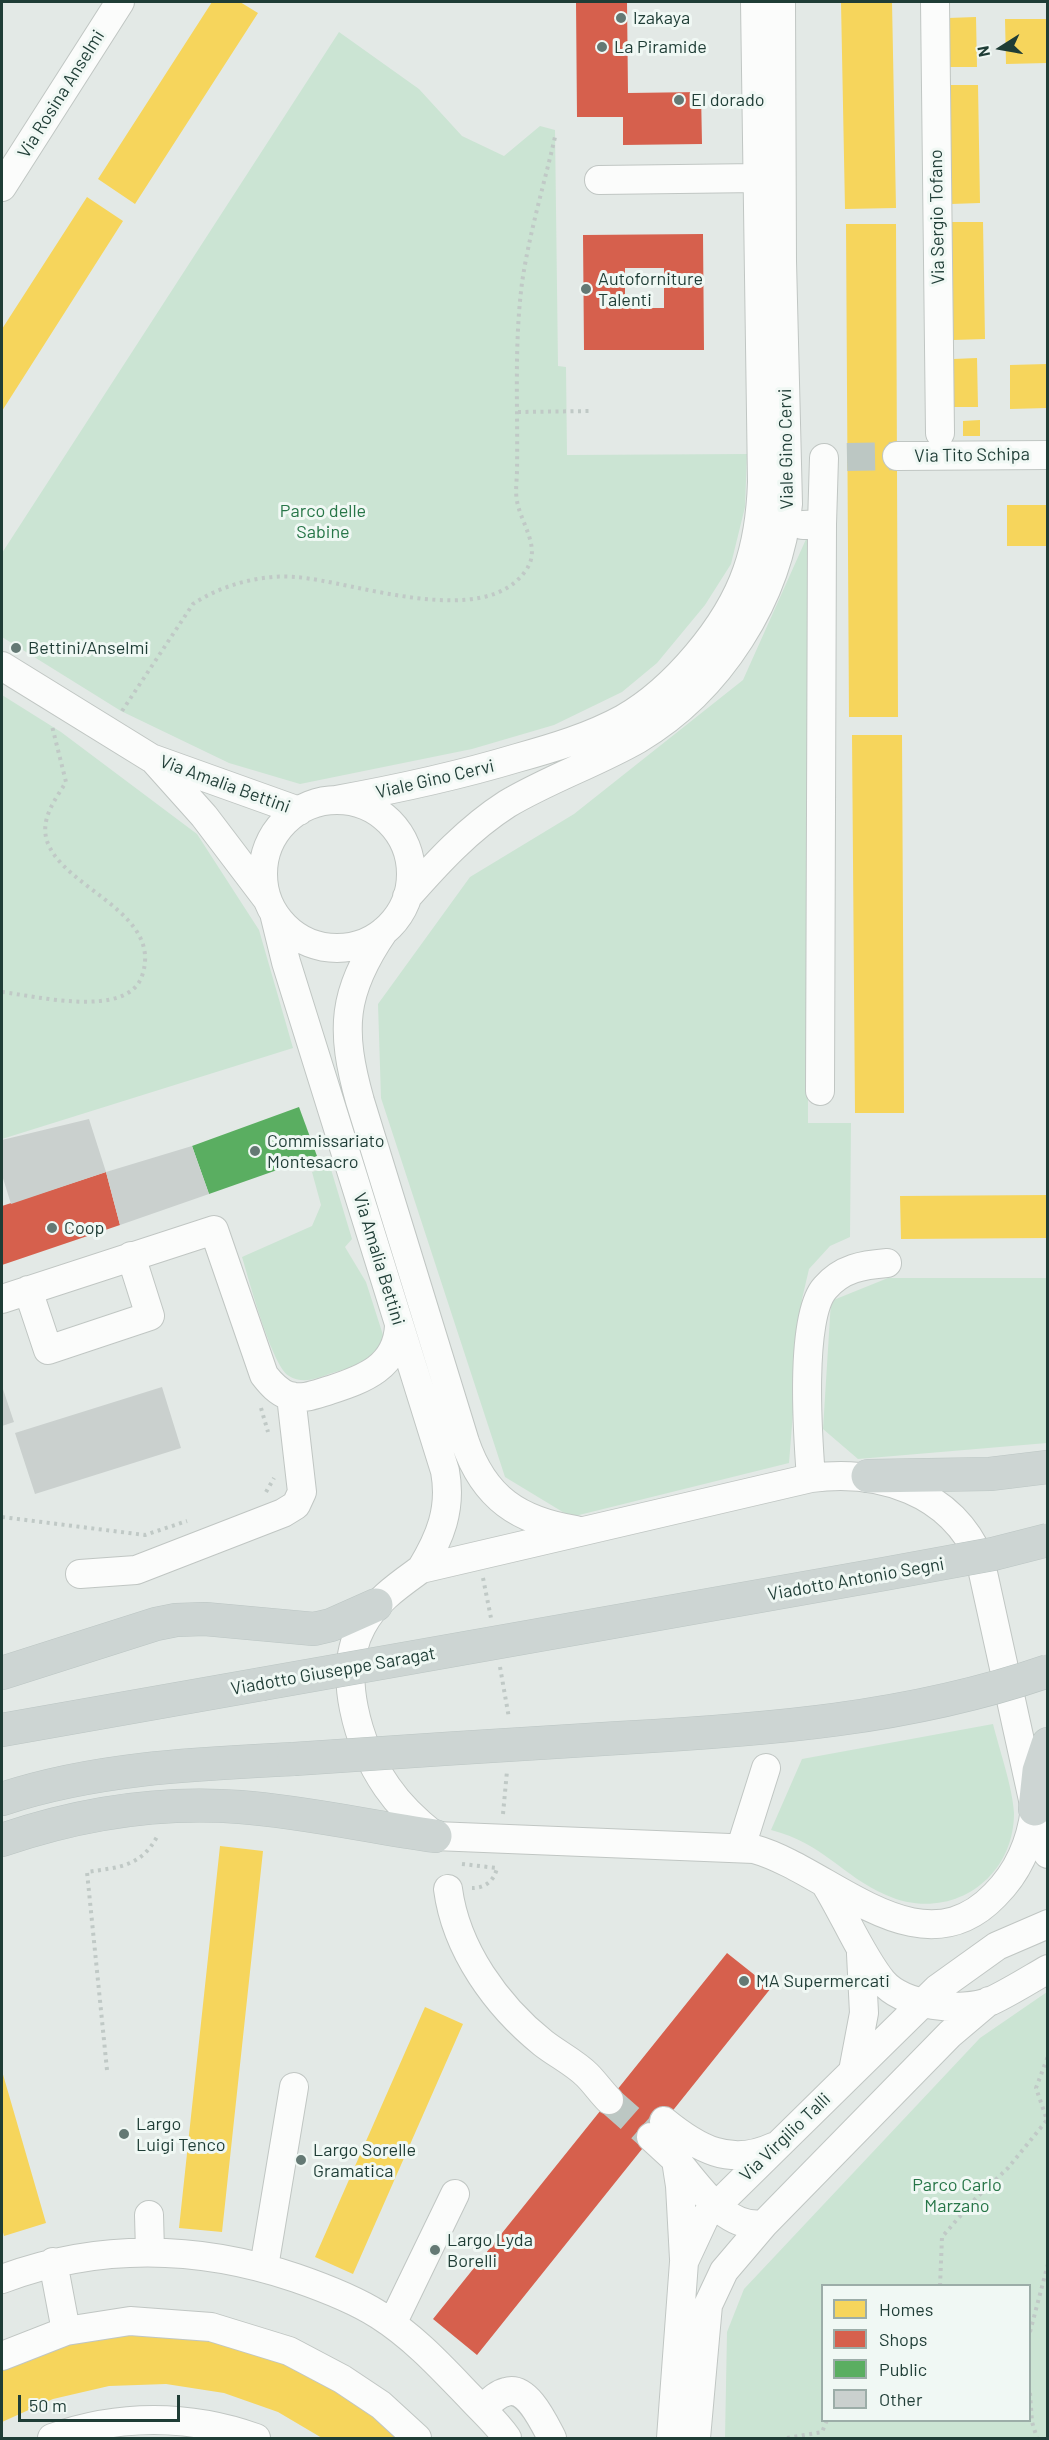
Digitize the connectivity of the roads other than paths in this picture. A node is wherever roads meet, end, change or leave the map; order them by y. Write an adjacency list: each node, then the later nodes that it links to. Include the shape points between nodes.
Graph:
1 (120, 2): 7 (street, Via Rosina Anselmi)
2 (755, 2): 5 (street, Viale Gino Cervi)
3 (781, 2): 11 (street, Viale Gino Cervi)
4 (935, 2): 8 (street, Via Sergio Tofano)
5 (758, 178): 6 (street); 11 (street, Viale Gino Cervi)
6 (599, 180)
7 (2, 187)
8 (940, 434)
9 (1047, 454): 10 (street, Via Tito Schipa)
10 (897, 456)
11 (774, 458): 12 (street, via 836,457); 13 (street, Viale Gino Cervi); 16 (street, Viale Gino Cervi, via 739,590 699,650 650,700 609,726 562,745 450,777)
12 (822, 524): 13 (street); 21 (street)
13 (786, 526): 18 (street, Viale Gino Cervi, via 771,574 750,619 732,650 694,696 632,742 505,806 452,848)
14 (2, 666): 15 (street, Via Amalia Bettini)
15 (152, 758): 17 (street, Via Amalia Bettini); 19 (street, Via Amalia Bettini, via 204,816)
16 (336, 800): 17 (street); 18 (street, via 367,807 396,830 406,847 411,868)
17 (299, 811): 19 (street, via 278,829 267,849 263,877)
18 (407, 897): 20 (street, via 397,918)
19 (271, 906): 20 (street, via 296,936 325,948 356,946); 26 (street, Via Amalia Bettini)
20 (384, 931): 33 (street, via 350,995 350,1064 470,1455 486,1486 513,1509 550,1525)
21 (820, 1091)
22 (131, 1256): 24 (street); 24 (street, via 150,1316 48,1350); 29 (street, via 214,1230 264,1375 273,1386)
23 (887, 1263): 32 (street, via 847,1271 819,1297 806,1401)
24 (28, 1290): 25 (street)
25 (2, 1299)
26 (399, 1326): 27 (street, via 396,1346 389,1358); 28 (street, Via Amalia Bettini)
27 (355, 1382): 28 (street, via 391,1383); 29 (street, via 307,1397)
28 (420, 1393): 35 (street, Via Amalia Bettini, via 448,1492 442,1529)
29 (291, 1396): 36 (street, via 302,1492 296,1505 136,1570)
30 (1047, 1467): 31 (main road, via 990,1473)
31 (868, 1476): 32 (street); 45 (street, via 900,1484 932,1502 976,1549 988,1587)
32 (811, 1478): 33 (street)
33 (582, 1530): 35 (street)
34 (1047, 1540): 38 (main road, Viadotto Antonio Segni, bridge, via 927,1566)
35 (421, 1569): 37 (street)
36 (80, 1574)
37 (376, 1605): 40 (main road, via 314,1629 206,1619 165,1622); 49 (street, via 361,1627 352,1654 350,1679 357,1717 382,1780)
38 (664, 1613): 41 (main road, Viadotto Giuseppe Saragat, bridge)
39 (1047, 1671): 44 (main road, bridge, via 952,1699 865,1716 732,1732 202,1763 113,1773 39,1787)
40 (2, 1673)
41 (2, 1730)
42 (1047, 1744): 45 (main road)
43 (766, 1768): 47 (street)
44 (2, 1799)
45 (1035, 1809): 48 (street); 50 (street, via 1028,1840 1013,1874 989,1901 961,1918 931,1924 904,1922)
46 (2, 1840): 49 (main road, via 98,1815 201,1806 279,1811)
47 (741, 1847): 49 (street, via 500,1841); 50 (street, via 782,1859)
48 (1047, 1854)
49 (444, 1863): 59 (street, via 452,1910 464,1942 496,1998 531,2033 587,2075 598,2076)
50 (825, 1883): 52 (street)
51 (1047, 1924): 56 (street, Via Virgilio Talli, via 987,1952)
52 (856, 1937): 56 (street, via 885,1984 901,1997); 57 (street, via 862,1956 865,1998)
53 (1047, 1949): 54 (street)
54 (1040, 1974): 55 (street)
55 (989, 2001): 56 (street); 65 (street, via 950,2034)
56 (920, 2003): 57 (street, Via Virgilio Talli)
57 (853, 2071): 60 (street, Via Virgilio Talli)
58 (294, 2087): 69 (street)
59 (614, 2093)
60 (783, 2142): 61 (street, via 754,2154 722,2155 658,2129); 63 (street, Via Virgilio Talli)
61 (676, 2160): 63 (street); 68 (street)
62 (455, 2194): 71 (street)
63 (716, 2204): 65 (street, via 743,2225); 68 (street, Via Virgilio Talli, via 699,2226)
64 (149, 2215): 66 (street)
65 (764, 2224): 81 (street, via 724,2271 711,2297)
66 (150, 2251): 67 (street); 69 (street, via 216,2257)
67 (53, 2262): 70 (street); 72 (street)
68 (684, 2262): 80 (street, Via Virgilio Talli)
69 (264, 2267): 71 (street, via 339,2294)
70 (2, 2279)
71 (392, 2324): 74 (street)
72 (66, 2331): 73 (street); 77 (street, via 130,2321 211,2327 234,2334 289,2351 342,2379 381,2405)
73 (2, 2356)
74 (483, 2408): 78 (street); 79 (street, via 500,2394 519,2391)
75 (52, 2439): 76 (street, via 88,2427 142,2420 196,2423)
76 (256, 2439)
77 (417, 2439)
78 (507, 2439)
79 (552, 2439)
80 (671, 2439)
81 (696, 2439)

